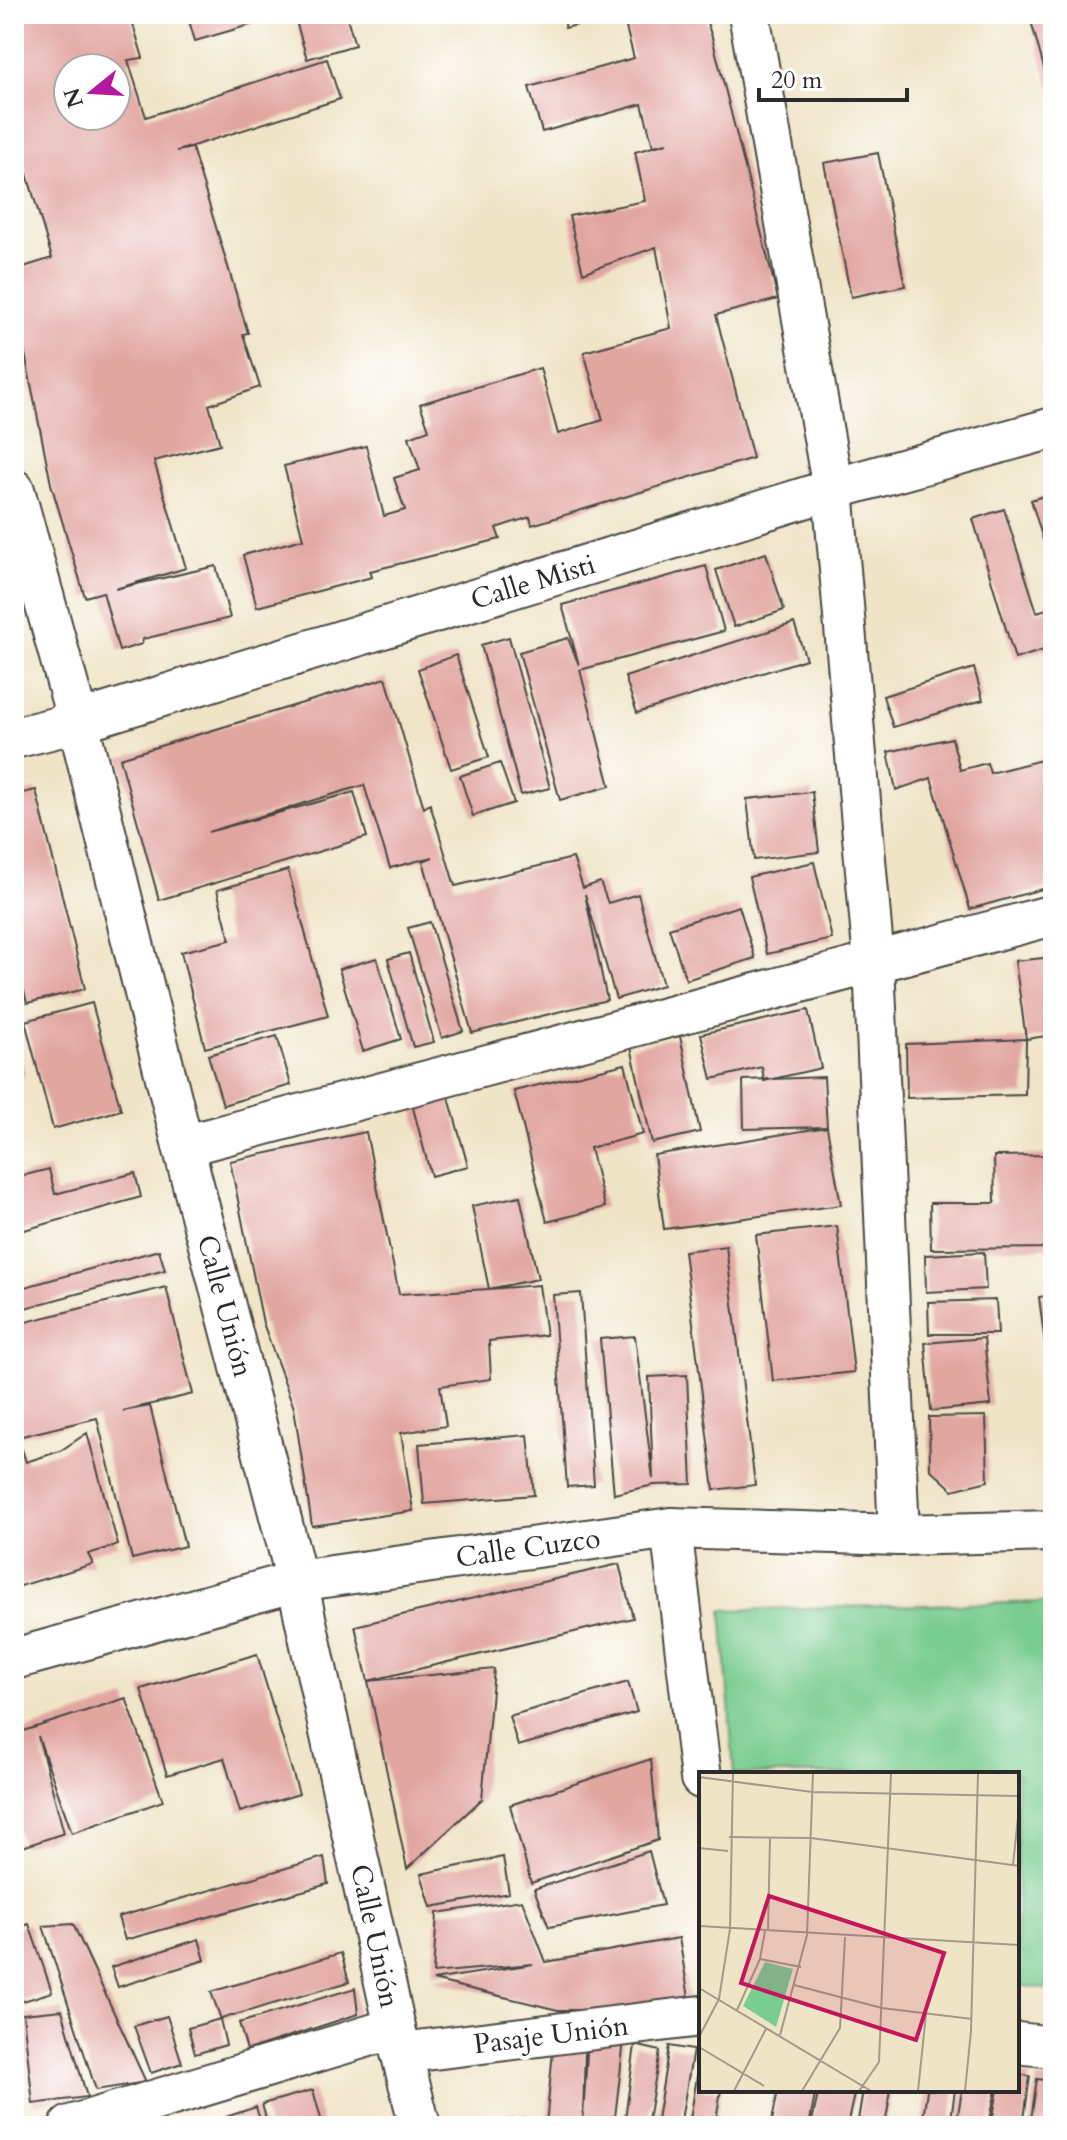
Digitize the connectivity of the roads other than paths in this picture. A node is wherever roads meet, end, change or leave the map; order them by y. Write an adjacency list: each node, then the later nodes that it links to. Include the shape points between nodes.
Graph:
1 (749, 14): 3 (street)
2 (1053, 428): 3 (street, Calle Misti)
3 (833, 489): 5 (street, Calle Misti); 8 (street)
4 (14, 490): 5 (street, Calle Unión)
5 (78, 722): 6 (street, Calle Misti); 9 (street, Calle Unión)
6 (14, 738)
7 (1053, 915): 8 (street)
8 (874, 963): 9 (street); 12 (street)
9 (183, 1146): 13 (street, Calle Unión)
10 (671, 1528): 12 (street, Calle Cuzco); 13 (street, Calle Cuzco); 15 (street)
11 (1053, 1531): 12 (street, Calle Cuzco)
12 (899, 1535)
13 (297, 1581): 14 (street, Calle Cuzco); 17 (street, Calle Unión)
14 (14, 1659)
15 (700, 1772)
16 (699, 2016): 17 (street, Pasaje Unión)
17 (398, 2041): 20 (street, Pasaje Unión); 21 (street, Calle Unión)
18 (1019, 2043): 19 (street)
19 (1053, 2047)
20 (70, 2126)
21 (420, 2126)

